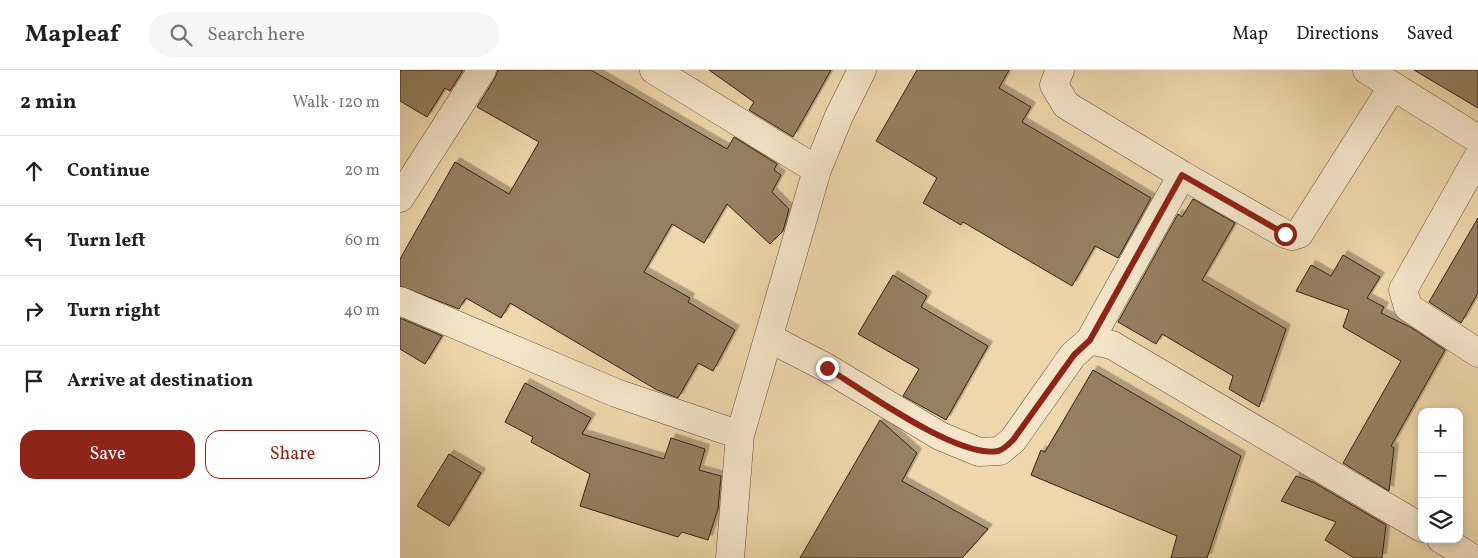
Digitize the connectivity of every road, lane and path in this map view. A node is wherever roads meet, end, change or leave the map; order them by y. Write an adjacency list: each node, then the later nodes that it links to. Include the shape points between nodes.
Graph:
1 (482, 70): 11 (street)
2 (654, 70): 9 (street)
3 (862, 70): 9 (street)
4 (1060, 70): 10 (street, via 1054,85 1066,105)
5 (1367, 70): 6 (street)
6 (1393, 86): 7 (street); 10 (street, via 1299,234 1285,234)
7 (1478, 139)
8 (1478, 157): 15 (street, via 1403,290 1408,307)
9 (817, 170): 13 (street)
10 (1182, 175): 14 (street)
11 (400, 198)
12 (400, 301): 16 (street, via 616,393)
13 (770, 338): 14 (street, via 940,436 979,452 1000,451 1013,440 1074,355); 16 (street)
14 (1090, 340): 17 (street, via 1112,345)
15 (1478, 353)
16 (740, 435): 19 (street)
17 (1418, 526)
18 (1448, 543): 20 (street)
19 (730, 558)
20 (1472, 558)

